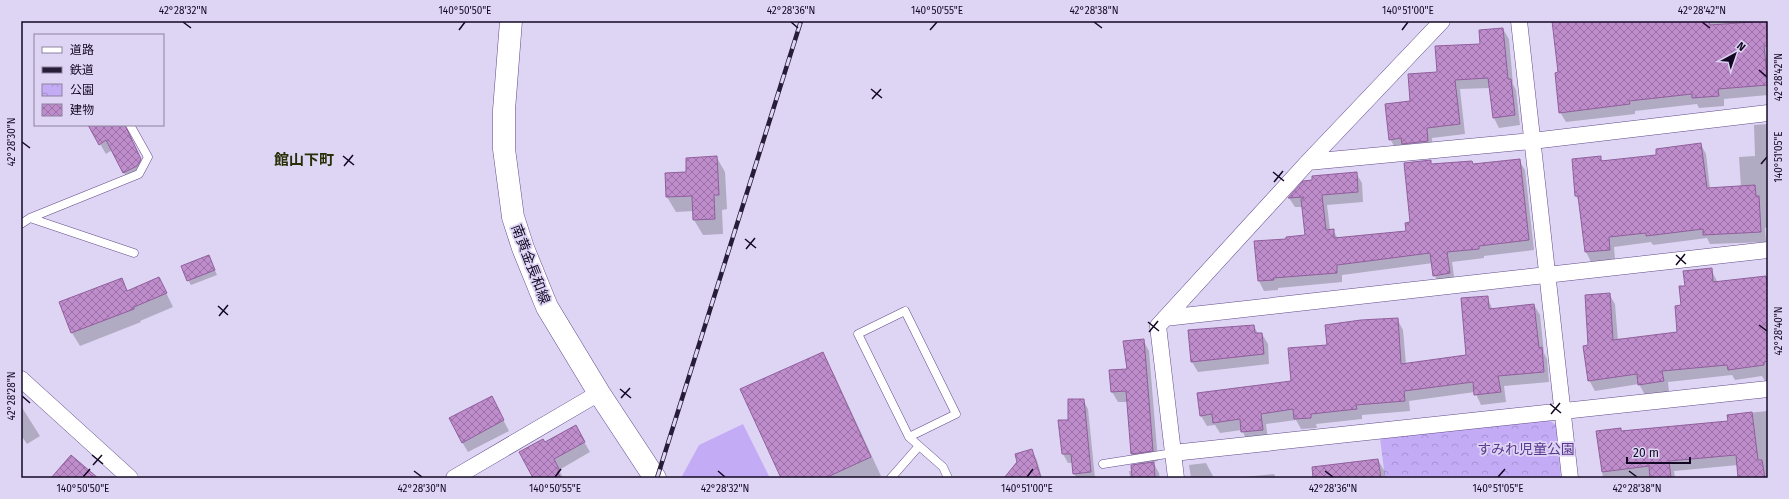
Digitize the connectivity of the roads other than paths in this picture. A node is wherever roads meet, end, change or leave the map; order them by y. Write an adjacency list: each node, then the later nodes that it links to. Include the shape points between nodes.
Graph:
1 (512, 21): 16 (main road, 南黄金長和線, via 504,110 504,149 513,216 547,307)
2 (1442, 21): 7 (street)
3 (1520, 21): 6 (street)
4 (1768, 114): 6 (street)
5 (131, 126): 8 (lane, via 148,157 139,174)
6 (1532, 141): 7 (street); 12 (street)
7 (1308, 162): 13 (street)
8 (30, 218): 9 (lane); 11 (lane)
9 (21, 224)
10 (1768, 250): 12 (street)
11 (134, 253)
12 (1548, 274): 13 (street); 17 (street)
13 (1166, 318): 20 (street, via 1158,326)
14 (21, 379): 22 (street)
15 (1768, 389): 17 (street)
16 (599, 393): 23 (street); 24 (main road, 南黄金長和線)
17 (1563, 411): 20 (street); 28 (street)
18 (909, 437): 18 (lane, via 858,334 905,311 956,414); 19 (lane)
19 (920, 446): 25 (lane); 26 (lane, via 943,468)
20 (1173, 453): 21 (lane); 27 (street)
21 (1103, 464)
22 (130, 478)
23 (454, 478)
24 (655, 478)
25 (891, 478)
26 (948, 478)
27 (1176, 478)
28 (1570, 478)

